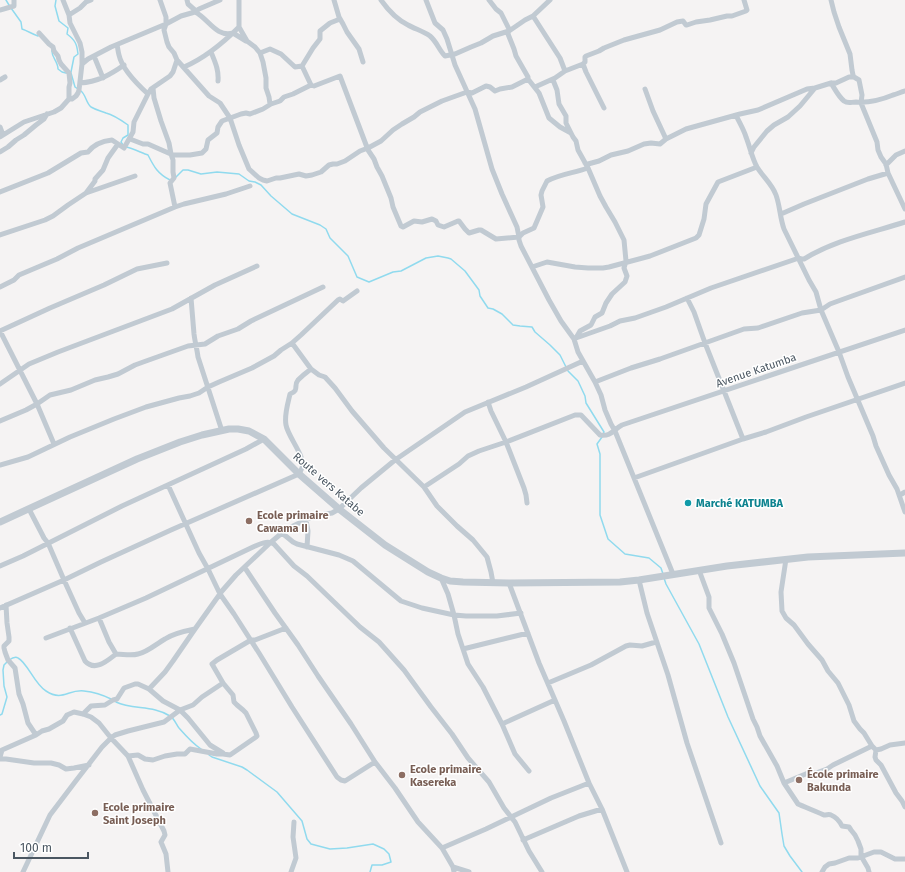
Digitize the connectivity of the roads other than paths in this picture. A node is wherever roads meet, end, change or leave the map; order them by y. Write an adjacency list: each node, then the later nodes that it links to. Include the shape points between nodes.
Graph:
1 (14, 0): 15 (street, via 14,6)
2 (63, 0): 17 (street)
3 (91, 0): 17 (street)
4 (160, 0): 20 (street)
5 (187, 0): 16 (street)
6 (220, 0): 16 (street)
7 (239, 0): 21 (street)
8 (334, 0): 19 (street)
9 (381, 0): 29 (street, via 397,18 434,40 444,56)
10 (426, 0): 29 (street, via 435,23 446,35)
11 (489, 0): 22 (street, via 500,13)
12 (550, 0): 18 (street)
13 (744, 0): 34 (street, via 747,10 735,16 686,25 682,20 586,56)
14 (831, 0): 39 (street, via 850,54)
15 (0, 10)
16 (196, 12): 20 (street); 24 (street, via 218,31 227,35)
17 (69, 15): 33 (street, via 80,43)
18 (533, 16): 22 (street); 38 (street)
19 (340, 19): 32 (street, via 359,49); 36 (street, via 320,31 320,39)
20 (166, 24): 26 (street); 31 (street, via 164,29 167,42)
21 (239, 27): 24 (street); 25 (street)
22 (508, 31): 29 (street); 41 (street, via 516,56)
23 (39, 33): 54 (street, via 53,47 61,64 68,71)
24 (233, 33): 25 (street); 27 (street)
25 (246, 41): 28 (street)
26 (117, 45): 30 (street); 35 (street)
27 (211, 52): 37 (street); 43 (street, via 219,74)
28 (260, 53): 36 (street, via 270,49 281,54 295,67); 56 (street, via 264,63)
29 (452, 54): 52 (street)
30 (94, 56): 33 (street); 40 (street)
31 (178, 60): 37 (street); 48 (street, via 170,76)
32 (363, 62)
33 (82, 64): 44 (street)
34 (583, 64): 38 (street); 57 (street)
35 (124, 65): 40 (street); 53 (street, via 135,82)
36 (302, 66): 46 (street)
37 (184, 67): 60 (street, via 209,96 220,103)
38 (565, 70): 42 (street)
39 (854, 77): 45 (street); 55 (street, via 859,80 862,95)
40 (102, 78): 44 (street)
41 (528, 79): 47 (street); 52 (street, via 512,87 495,91 486,86 472,93)
42 (553, 80): 47 (street); 62 (street, via 558,102)
43 (218, 81)
44 (80, 82): 54 (street, via 78,93)
45 (831, 83): 49 (street); 55 (street, via 846,102)
46 (311, 85): 56 (street); 67 (street, via 340,76)
47 (535, 87): 62 (street, via 549,118 557,126)
48 (153, 88): 53 (street); 71 (street)
49 (815, 88): 59 (street, via 758,110); 70 (street, via 788,117 767,131)
50 (645, 89): 65 (street)
51 (905, 91): 55 (street)
52 (467, 92): 67 (street, via 420,112); 86 (street, via 475,109 492,169)
53 (148, 94): 64 (street, via 134,122)
54 (69, 99): 58 (street, via 61,108)
55 (860, 103): 73 (street)
56 (270, 104): 60 (street, via 250,114)
57 (604, 108)
58 (47, 114): 63 (street, via 24,122); 69 (street, via 43,120)
59 (736, 115): 65 (street, via 686,129); 70 (street)
60 (230, 118): 67 (street, via 249,169 266,181 296,174 314,175); 71 (street, via 222,121 217,134 208,140 202,153)
61 (0, 127): 63 (street)
62 (571, 133): 72 (street)
63 (1, 136)
64 (130, 139): 66 (street, via 123,148); 71 (street)
65 (666, 139): 72 (street, via 660,144 644,144 599,161)
66 (118, 144): 79 (street, via 112,140 98,144 48,173); 80 (street)
67 (368, 148): 86 (street, via 402,226 414,221 424,222 432,219 444,227 459,221 469,233 484,231 496,239)
68 (905, 150): 73 (street)
69 (0, 152)
70 (751, 153): 74 (street)
71 (171, 154): 81 (street, via 174,178 170,184)
72 (585, 163): 75 (street)
73 (886, 165): 76 (street)
74 (758, 167): 83 (street, via 776,195); 89 (street, via 718,182 707,202 697,238)
75 (588, 168): 86 (street, via 547,181 541,195 543,206 535,226); 89 (street, via 624,240)
76 (888, 173): 82 (street); 83 (street)
77 (135, 176): 80 (street)
78 (250, 186): 81 (street)
79 (0, 192)
80 (86, 193): 85 (street, via 53,216)
81 (176, 207): 93 (street, via 78,248 19,275)
82 (905, 209)
83 (781, 214): 87 (street, via 784,229)
84 (905, 222): 87 (street, via 819,250 804,259)
85 (0, 234)
86 (519, 237): 91 (street)
87 (799, 258): 97 (street); 98 (street, via 816,292)
88 (167, 262): 100 (street, via 137,269 9,326 0,331)
89 (625, 263): 91 (street, via 602,268 547,262); 101 (street, via 625,282 612,294 602,313)
90 (257, 266): 96 (street)
91 (532, 267): 101 (street, via 556,312)
92 (905, 277): 98 (street)
93 (0, 287)
94 (323, 287): 104 (street, via 238,329)
95 (357, 291): 102 (street, via 344,301 338,300)
96 (190, 298): 104 (street); 108 (street, via 172,308 58,352)
97 (687, 298): 101 (street); 103 (street)
98 (821, 310): 103 (street, via 802,313 758,328 744,329); 105 (street)
99 (905, 330): 105 (street, Avenue Katumba)
100 (2, 338): 108 (street)
101 (575, 338): 106 (street)
102 (292, 343): 107 (street); 112 (street, via 261,364)
103 (705, 343): 109 (street); 113 (street)
104 (197, 345): 112 (street, via 198,357); 116 (street, via 140,363 118,374 71,390 50,395)
105 (839, 352): 113 (street, Avenue Katumba); 114 (street)
106 (583, 361): 109 (street); 115 (street)
107 (311, 369): 124 (street, via 325,377); 126 (street, via 298,380 295,392 290,394 285,419 287,430 302,460)
108 (20, 370): 111 (street); 116 (street)
109 (595, 382): 119 (street)
110 (905, 383): 114 (street)
111 (0, 384)
112 (208, 387): 118 (street); 123 (street, via 190,396 153,405 114,419)
113 (724, 391): 119 (street, Avenue Katumba, via 622,425); 120 (street)
114 (858, 399): 120 (street); 131 (street, via 876,446)
115 (488, 402): 122 (street); 124 (street, via 456,417)
116 (37, 404): 117 (street); 123 (street)
117 (0, 421)
118 (222, 430): 121 (street, Route vers Katabe, via 249,431); 133 (street, Route vers Katabe, via 137,459)
119 (616, 431): 122 (street, via 600,435 580,416 575,415); 127 (street)
120 (743, 439): 127 (street)
121 (264, 440): 126 (street, Route vers Katabe); 128 (street)
122 (506, 442): 129 (street, via 471,455); 132 (street)
123 (54, 444): 125 (street, via 28,457)
124 (395, 460): 129 (street); 134 (street)
125 (0, 465)
126 (299, 474): 134 (street, Route vers Katabe); 138 (street)
127 (634, 478): 149 (street)
128 (168, 485): 138 (street); 141 (street)
129 (424, 486): 153 (street, via 437,506 487,557)
130 (905, 492): 131 (street)
131 (900, 495): 135 (street)
132 (527, 503)
133 (29, 509): 137 (street, Route vers Katabe); 141 (street)
134 (339, 509): 136 (street); 150 (street, Route vers Katabe, via 385,545)
135 (905, 512)
136 (306, 520): 139 (street); 142 (street)
137 (0, 522)
138 (186, 524): 147 (street); 151 (street)
139 (282, 533): 140 (street); 142 (street, via 293,542)
140 (270, 542): 146 (street); 147 (street, via 253,547); 193 (street, via 379,642 404,670 468,758 489,782)
141 (48, 543): 145 (street); 151 (street)
142 (307, 547): 159 (street, via 353,561 401,601)
143 (905, 553): 144 (street, Route vers Katabe)
144 (786, 559): 148 (street, Route vers Katabe); 182 (street, via 781,592 782,611 838,683 854,721)
145 (0, 566)
146 (245, 568): 155 (street); 163 (street)
147 (208, 569): 155 (street); 160 (street)
148 (699, 570): 149 (street, Route vers Katabe); 190 (street, via 709,597 709,608 734,663 753,719)
149 (671, 575): 152 (street, Route vers Katabe)
150 (440, 578): 153 (street, Route vers Katabe, via 450,581); 159 (street)
151 (64, 580): 156 (street); 161 (street)
152 (639, 580): 154 (street, Route vers Katabe); 168 (street)
153 (493, 583): 154 (street, Route vers Katabe)
154 (509, 583): 158 (street)
155 (220, 594): 164 (street); 167 (street)
156 (6, 605): 157 (street); 169 (street, via 9,641)
157 (0, 608)
158 (521, 613): 159 (street, via 496,616); 165 (street)
159 (454, 615): 170 (street)
160 (99, 618): 161 (street); 171 (street)
161 (85, 623): 162 (street)
162 (70, 628): 166 (street); 171 (street, via 84,661 90,666 103,663)
163 (286, 628): 167 (street); 186 (street)
164 (195, 629): 171 (street, via 170,636 139,654); 174 (street)
165 (528, 633): 170 (street); 173 (street)
166 (46, 638)
167 (251, 640): 172 (street, via 213,663); 186 (street, via 339,779 344,782)
168 (656, 642): 173 (street, via 642,646 626,646 591,665); 196 (street)
169 (2, 648): 179 (street, via 15,668 19,694 28,723)
170 (463, 649): 178 (street, via 468,664)
171 (116, 654)
172 (223, 683): 176 (street, via 193,705); 183 (street, via 233,695 234,702 246,714 257,736 230,755)
173 (548, 683): 175 (street)
174 (150, 689): 176 (street, via 164,702); 177 (street, via 138,684 132,685 123,689 117,699 105,705 91,706)
175 (555, 700): 178 (street); 189 (street)
176 (180, 710): 180 (street, via 164,722 128,730); 183 (street, via 210,745)
177 (83, 714): 179 (street, via 74,712 67,715 60,723); 180 (street, via 99,723)
178 (502, 724): 188 (street, via 515,754)
179 (36, 735): 185 (street, via 2,750)
180 (110, 738): 184 (street); 187 (street)
181 (905, 742): 182 (street, via 881,749)
182 (874, 748): 190 (street, via 833,764 827,769 811,772); 191 (street, via 876,760)
183 (223, 754): 184 (street, via 190,749 185,754 153,760)
184 (128, 756): 204 (street, via 164,831 165,835 161,842 166,854)
185 (0, 758): 187 (street, via 51,763 66,769)
186 (375, 762): 197 (street, via 418,822)
187 (89, 764): 203 (street, via 50,815)
188 (529, 771)
189 (589, 783): 192 (street); 193 (street)
190 (784, 783): 198 (street, via 800,806 830,815 842,826 849,828)
191 (905, 807)
192 (602, 809): 195 (street, via 575,817); 208 (street)
193 (512, 817): 195 (street); 197 (street)
194 (294, 822): 205 (street, via 296,858)
195 (523, 840): 207 (street)
196 (720, 842)
197 (442, 848): 202 (street)
198 (861, 849): 199 (street); 200 (street)
199 (872, 852): 200 (street); 201 (street, via 881,852)
200 (861, 856): 209 (street, via 829,864); 210 (street)
201 (905, 860)
202 (453, 869): 206 (street)
203 (24, 872)
204 (168, 872)
205 (291, 872)
206 (469, 872)
207 (542, 872)
208 (627, 872)
209 (822, 872)
210 (869, 872)

